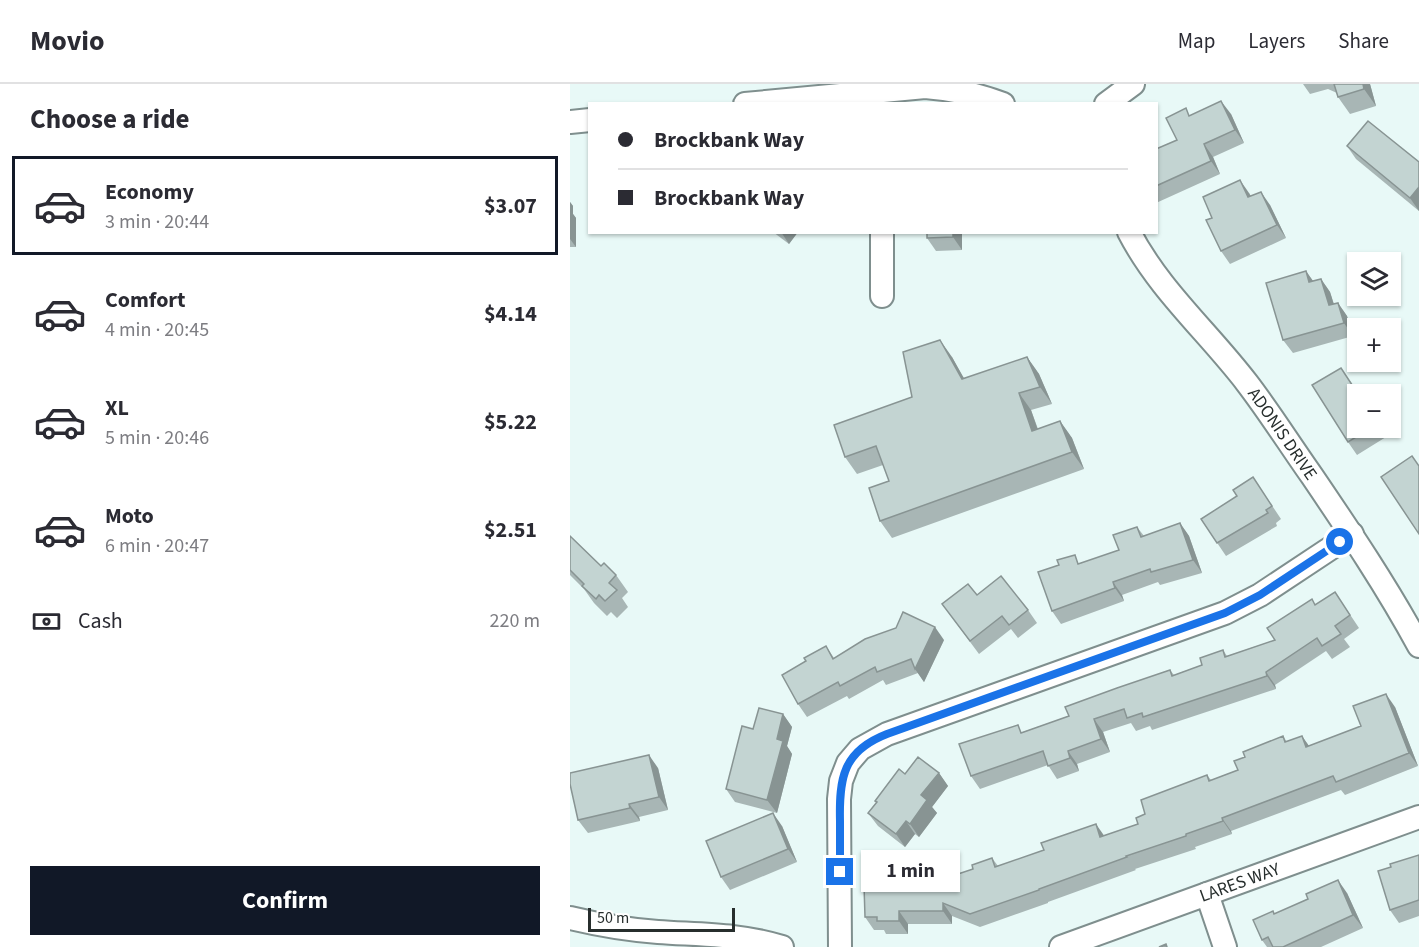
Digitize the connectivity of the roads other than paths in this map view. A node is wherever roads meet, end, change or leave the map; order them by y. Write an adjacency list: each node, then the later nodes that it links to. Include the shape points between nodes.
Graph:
1 (1133, 84): 5 (street)
2 (884, 93): 3 (street); 4 (street, via 925,87 974,94)
3 (770, 102)
4 (997, 102)
5 (1109, 102)
6 (588, 120): 7 (street)
7 (570, 122)
8 (882, 234): 10 (street)
9 (1130, 234): 11 (street, ADONIS DRIVE, via 1168,292 1246,382)
10 (882, 296)
11 (1352, 534): 12 (street, ADONIS DRIVE); 17 (street, via 1260,595 1225,613 887,734 860,749 848,764 840,790)
12 (1419, 646)
13 (1419, 817): 14 (street, LARES WAY)
14 (1207, 894): 18 (street, LARES WAY); 19 (street)
15 (570, 918): 16 (street, via 620,928 732,936)
16 (782, 947)
17 (840, 947)
18 (1061, 947)
19 (1225, 947)

